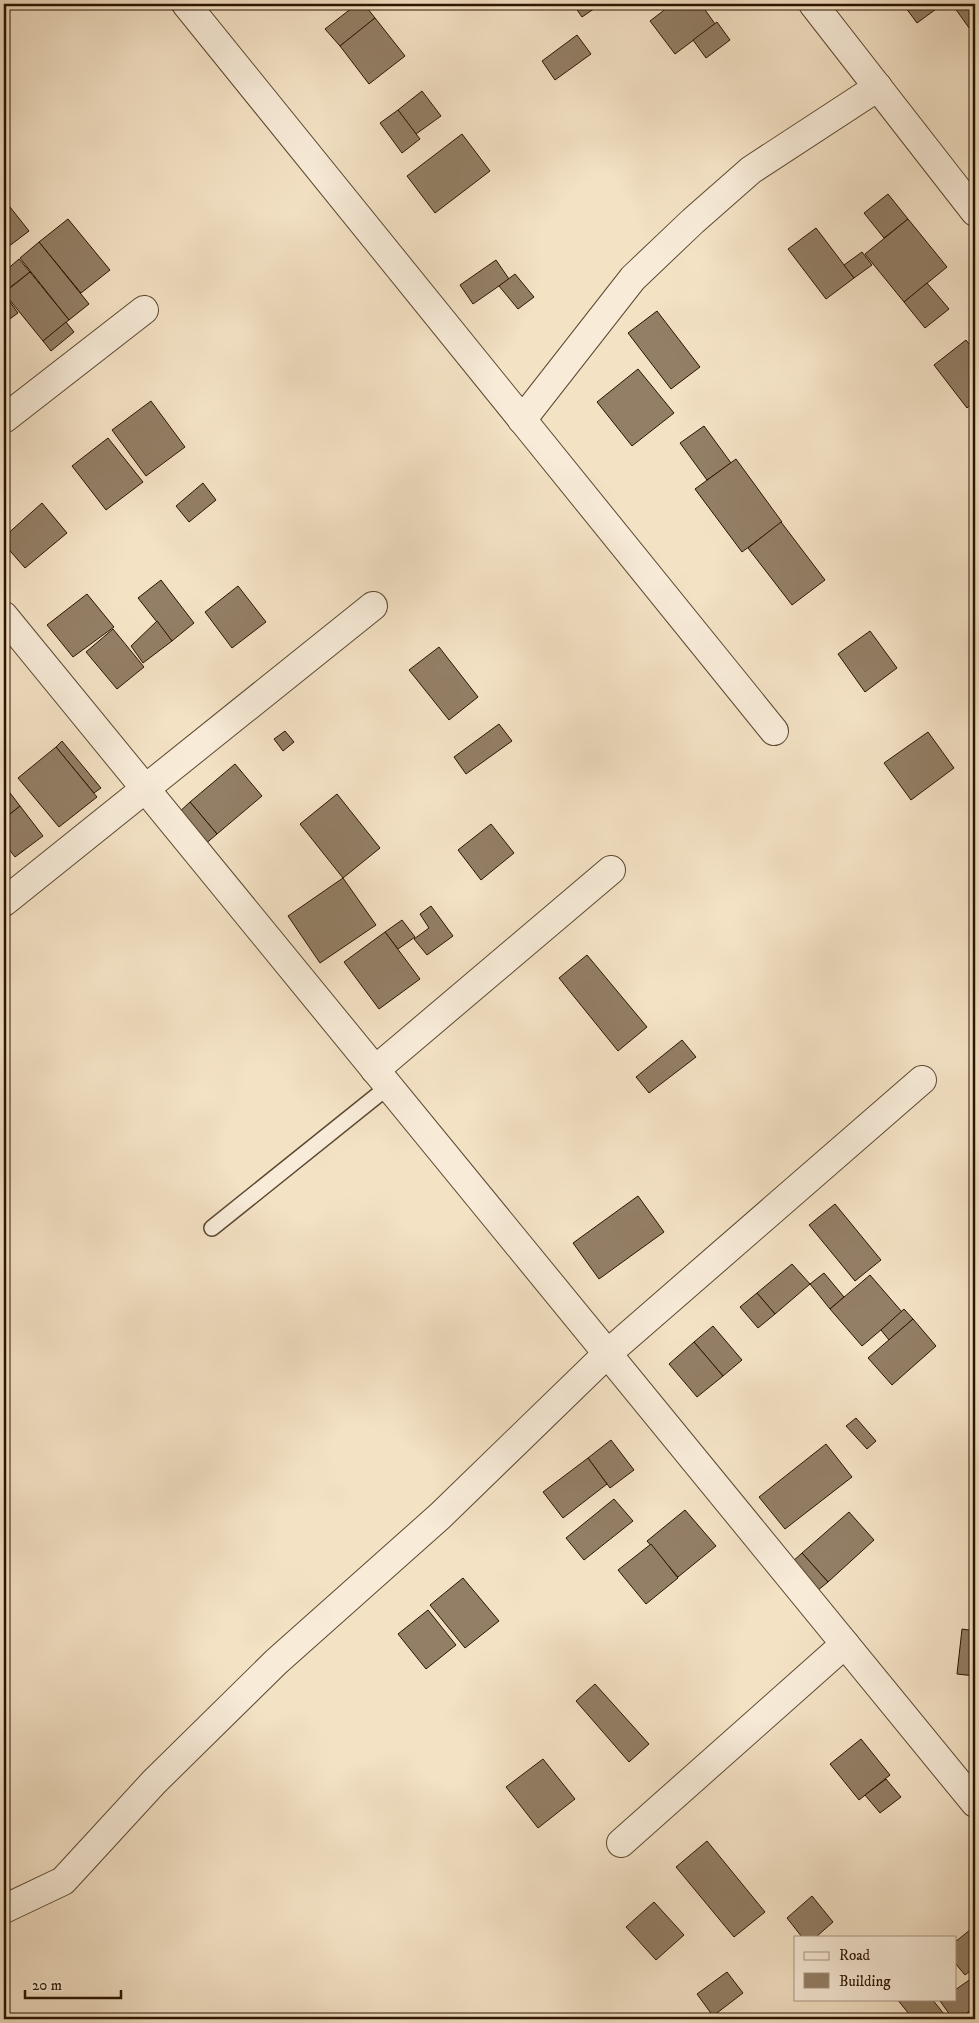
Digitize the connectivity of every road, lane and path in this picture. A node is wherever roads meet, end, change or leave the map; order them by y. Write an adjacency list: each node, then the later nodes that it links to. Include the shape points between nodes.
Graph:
1 (186, 4): 7 (street)
2 (813, 4): 3 (street)
3 (878, 88): 4 (street); 7 (street, via 751,170 686,228 633,278)
4 (975, 212)
5 (144, 310): 6 (street)
6 (4, 419)
7 (522, 420): 10 (street)
8 (373, 606): 11 (street)
9 (4, 616): 11 (street)
10 (774, 731)
11 (145, 789): 13 (street); 14 (street)
12 (611, 870): 14 (street)
13 (4, 902)
14 (382, 1078): 16 (lane); 17 (street)
15 (922, 1080): 17 (street)
16 (212, 1228)
17 (607, 1354): 18 (street); 21 (street, via 440,1516 269,1669 154,1782 62,1881)
18 (845, 1644): 19 (street); 20 (street)
19 (975, 1803)
20 (621, 1843)
21 (4, 1909)

